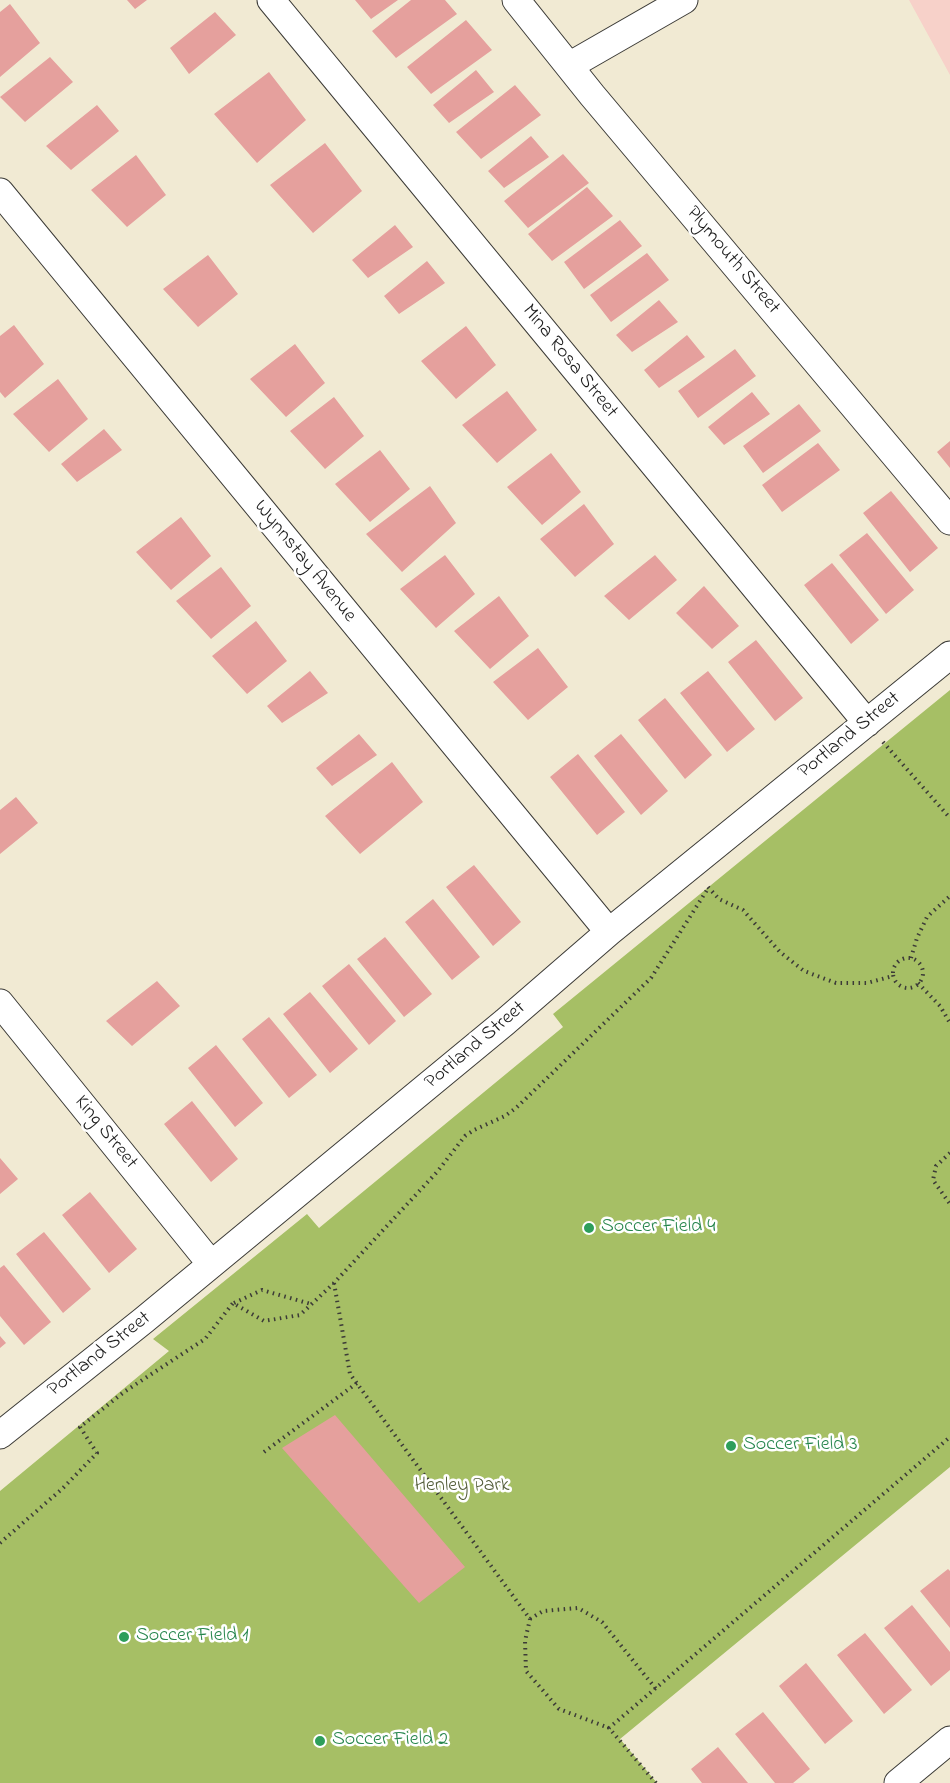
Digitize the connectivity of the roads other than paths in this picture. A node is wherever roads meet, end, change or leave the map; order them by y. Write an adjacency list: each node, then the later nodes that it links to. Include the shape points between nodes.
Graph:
1 (271, 0): 8 (street, Mina Rosa Street)
2 (516, 0): 4 (street, Plymouth Street)
3 (684, 0): 4 (street)
4 (568, 66): 6 (street, Plymouth Street)
5 (0, 192): 9 (street, Wynnstay Avenue)
6 (950, 521)
7 (950, 655): 8 (street, Portland Street)
8 (879, 729): 9 (street, Portland Street, via 794,781)
9 (609, 932): 11 (street, Portland Street, via 506,1022)
10 (0, 1003): 11 (street, King Street)
11 (211, 1264): 12 (street, Portland Street)
12 (0, 1435)
13 (950, 1740): 14 (street)
14 (898, 1783)

